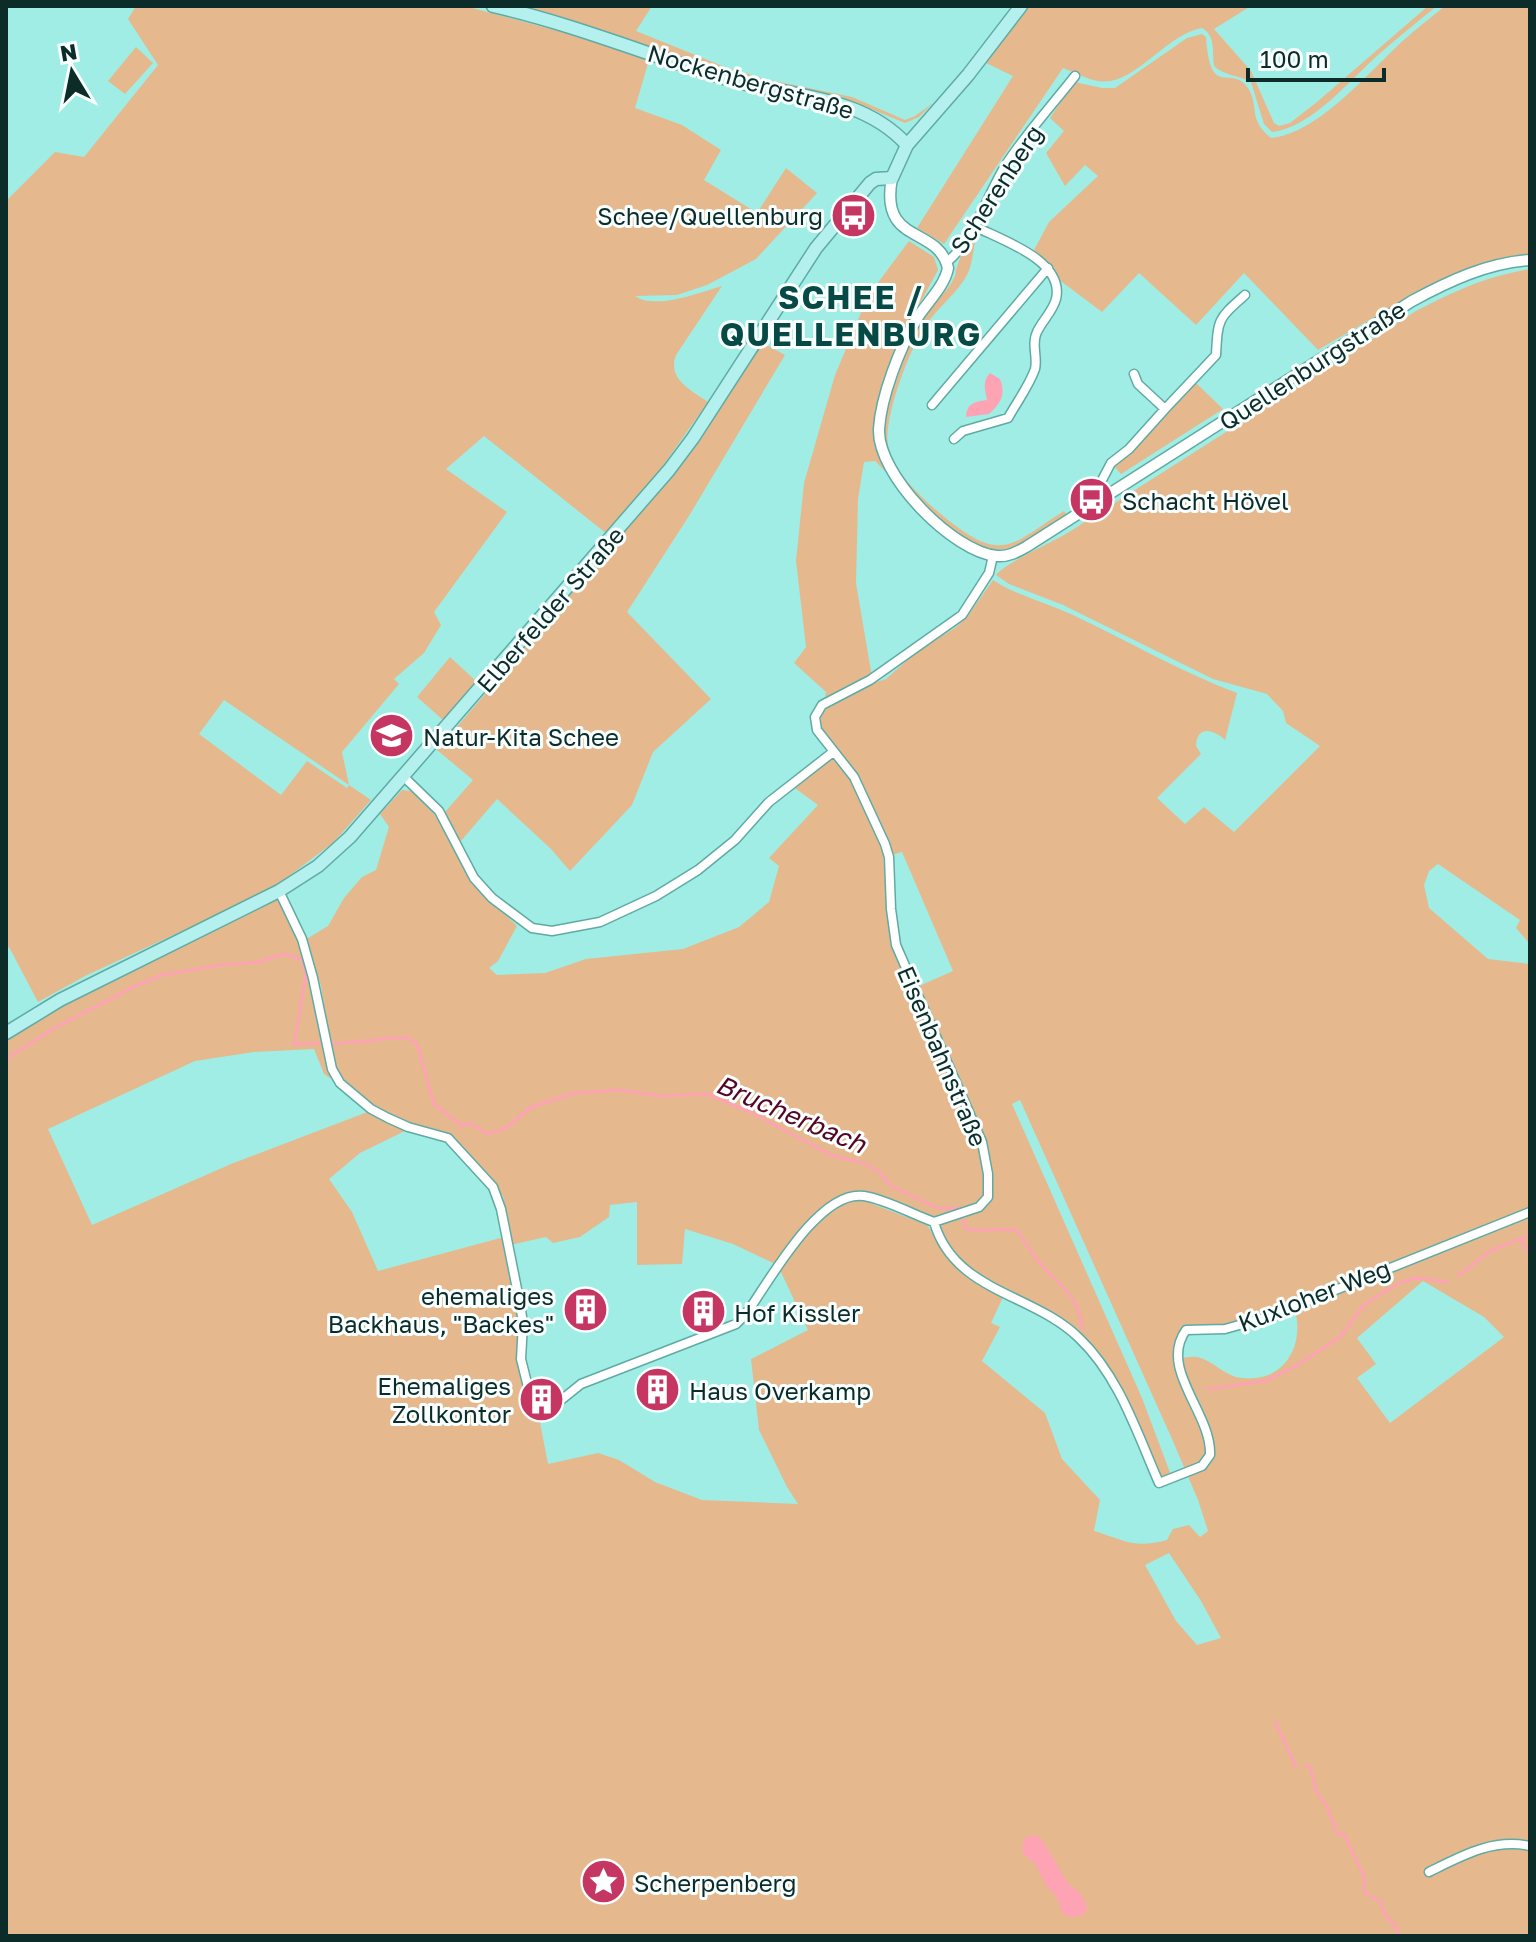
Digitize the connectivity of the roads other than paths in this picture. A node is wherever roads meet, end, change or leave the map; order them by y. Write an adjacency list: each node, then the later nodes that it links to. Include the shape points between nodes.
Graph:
1 (493, 6): 4 (main road, Nockenbergstraße, via 588,31 728,79 851,108)
2 (1021, 6): 4 (main road)
3 (1075, 76): 6 (street, Scherenberg, via 1007,164)
4 (907, 145): 5 (main road)
5 (892, 178): 8 (street, via 895,219 939,250); 18 (main road, Elberfelder Straße, via 870,183 822,239 669,470)
6 (974, 226): 8 (street, Scherenberg); 9 (street)
7 (1530, 260): 15 (street, Quellenburgstraße, via 1482,269 1412,301)
8 (947, 262): 16 (street, via 945,278 903,349 884,402 880,438 891,471 915,503)
9 (1048, 268): 12 (street); 14 (street, via 1056,298 1036,335 1036,366 1008,418 963,431)
10 (1245, 295): 13 (street, via 1220,317 1216,355)
11 (1134, 374): 13 (street)
12 (932, 405)
13 (1165, 409): 15 (street, via 1111,463 1100,488)
14 (954, 439)
15 (1107, 498): 16 (street, Quellenburgstraße, via 1026,547 1004,556)
16 (987, 554): 17 (street, via 989,573 962,615 870,680 822,705 815,723)
17 (833, 752): 18 (street, via 769,802 735,840 677,883 600,922 552,931 532,928 492,898 474,878 439,811); 22 (street, Eisenbahnstraße, via 854,777 885,844 896,945 987,1162 988,1197 979,1207)
18 (404, 777): 19 (main road, Elberfelder Straße, via 328,857)
19 (279, 891): 20 (main road, Elberfelder Straße, via 60,1000); 22 (street, via 302,939 332,1069 340,1083 388,1118 448,1138 493,1187 520,1304 521,1359 540,1417 581,1384 736,1324 808,1227 843,1199 865,1196)
20 (6, 1033)
21 (1530, 1212): 22 (street, Kuxloher Weg, via 1268,1317 1225,1329 1186,1330 1179,1340 1178,1360 1209,1435 1210,1455 1202,1466 1159,1483 1107,1370 1090,1349 1071,1330 973,1276 947,1251)
22 (934, 1222)
23 (1530, 1846): 24 (street, via 1500,1844)
24 (1429, 1872)

